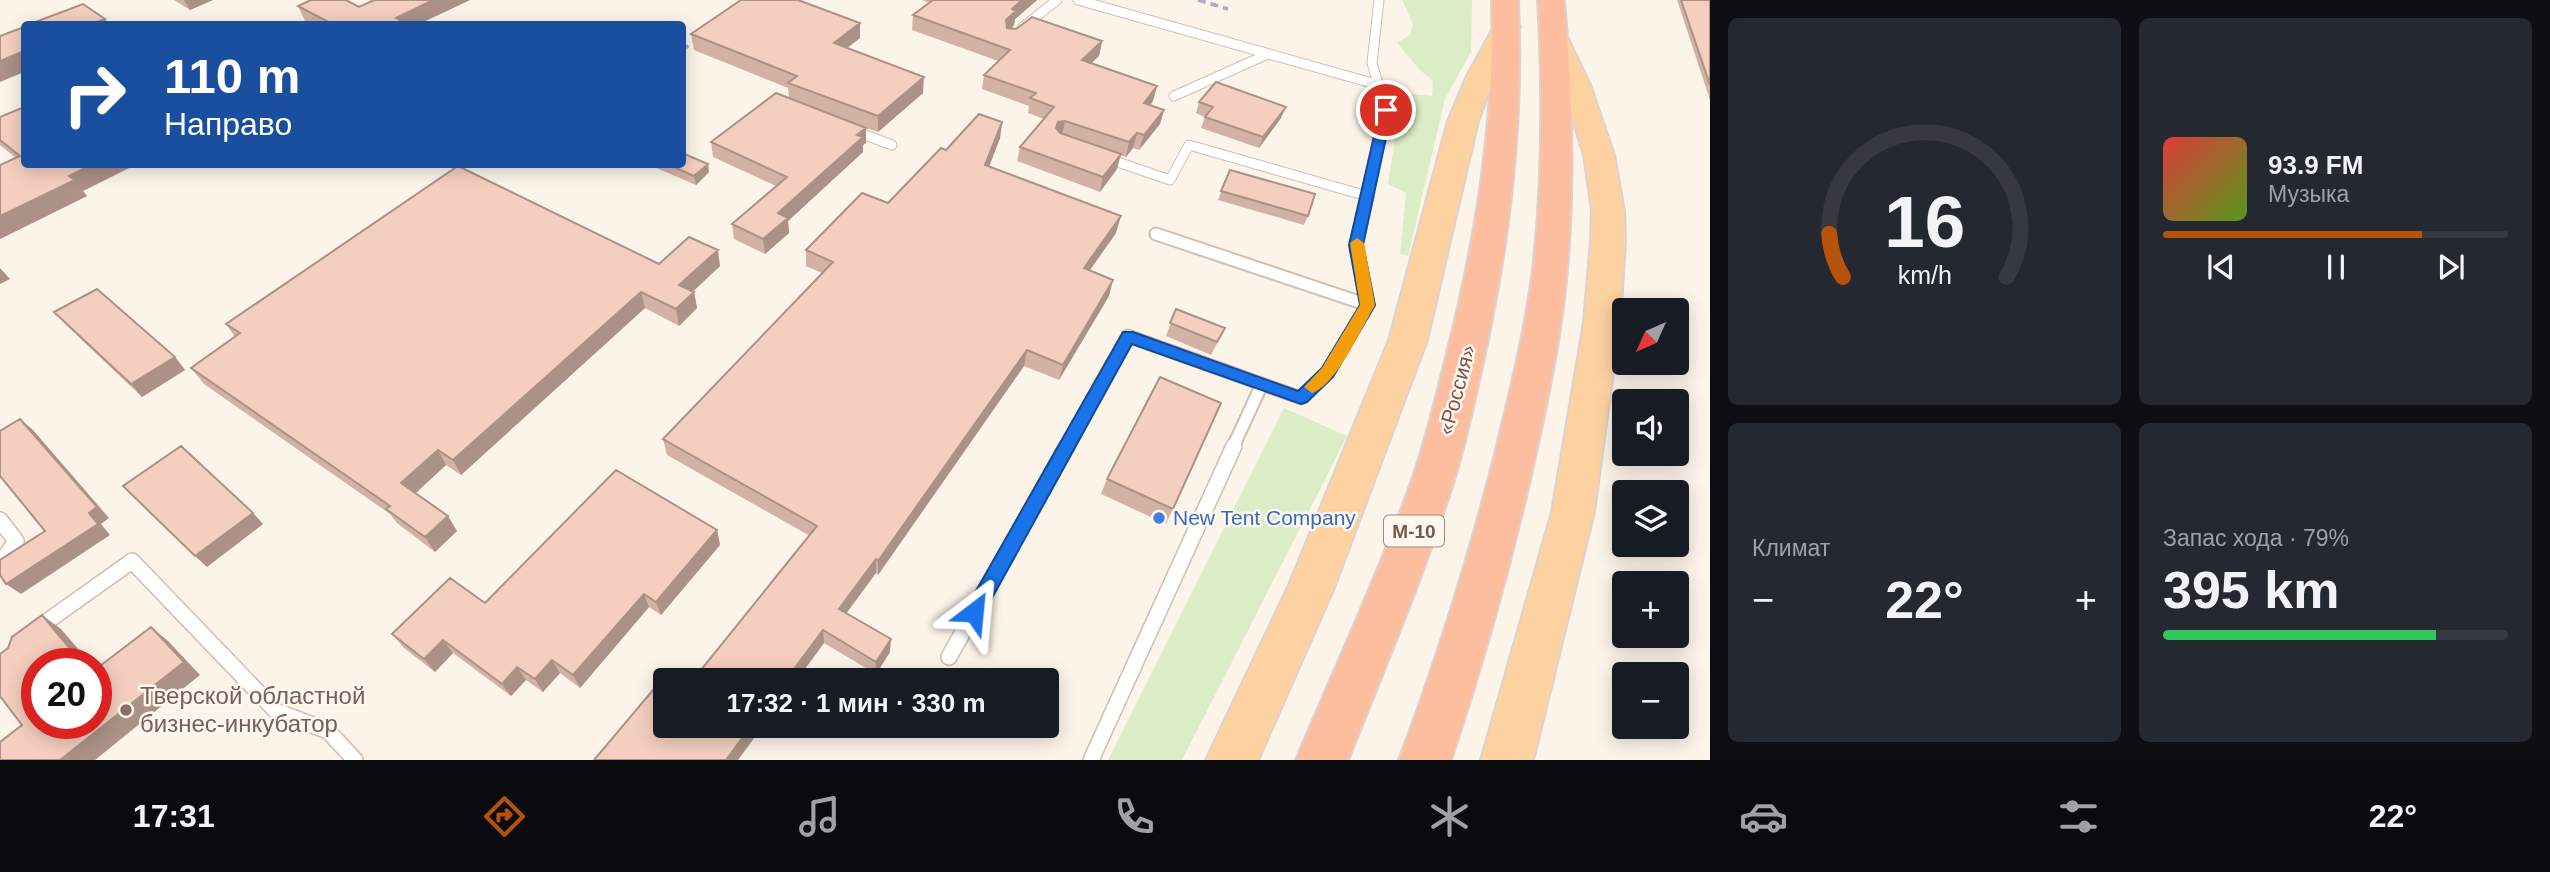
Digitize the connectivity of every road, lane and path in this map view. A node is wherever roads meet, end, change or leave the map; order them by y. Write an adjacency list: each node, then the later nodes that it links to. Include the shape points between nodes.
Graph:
1 (1057, 0): 7 (lane)
2 (1077, 0): 8 (lane)
3 (1379, 0): 9 (lane, via 1372,63)
4 (1551, 0): 6 (highway)
5 (1506, 14): 24 (main road, via 1463,121 1404,352 1310,590); 25 (highway, «Россия» / М-10, via 1509,57 1503,153 1481,293 1429,492)
6 (1554, 37): 26 (highway, via 1558,97 1555,210 1543,313 1522,427 1479,597); 27 (main road, via 1599,155 1608,241 1602,322 1573,512)
7 (1010, 38)
8 (1268, 54): 9 (lane); 10 (lane)
9 (1379, 85): 14 (lane, via 1386,110)
10 (1174, 96)
11 (843, 127): 12 (lane)
12 (892, 145)
13 (1097, 155): 14 (lane, via 1170,180 1189,145)
14 (1367, 196): 16 (lane, via 1356,245)
15 (1156, 234): 16 (lane)
16 (1368, 305): 17 (lane, via 1327,373 1301,398)
17 (1262, 384): 21 (lane, via 1128,336); 23 (lane)
18 (0, 520): 19 (lane, via 16,541)
19 (0, 564)
20 (27, 636): 22 (lane, via 132,561 276,711 328,731)
21 (949, 657)
22 (355, 760)
23 (1091, 760)
24 (1232, 760)
25 (1322, 760)
26 (1425, 760)
27 (1507, 760)

